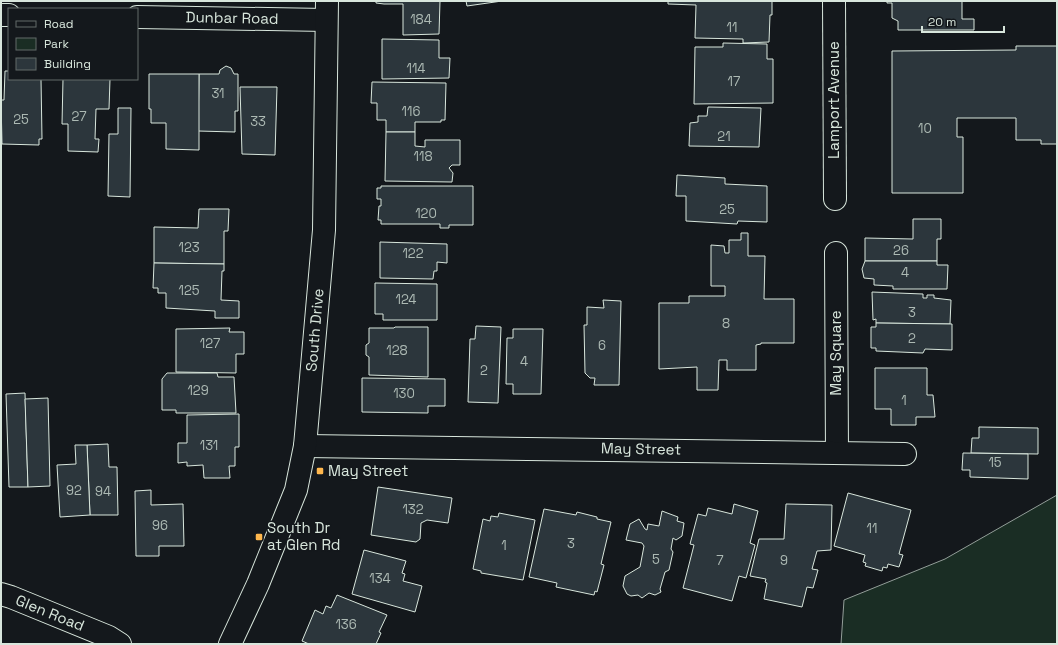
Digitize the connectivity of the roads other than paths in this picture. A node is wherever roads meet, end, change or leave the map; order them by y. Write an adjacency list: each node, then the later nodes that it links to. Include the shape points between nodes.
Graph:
1 (834, 1): 4 (street, Lamport Avenue)
2 (327, 10): 3 (street, Dunbar Road); 6 (street, South Drive, via 324,230)
3 (138, 17)
4 (835, 199)
5 (836, 253): 7 (street, May Square)
6 (305, 446): 7 (street, May Street); 11 (street, South Drive, via 296,490 258,584)
7 (837, 453): 8 (street, May Street)
8 (905, 454)
9 (1, 594): 10 (street, Glen Road, via 109,637)
10 (120, 644)
11 (230, 644)

